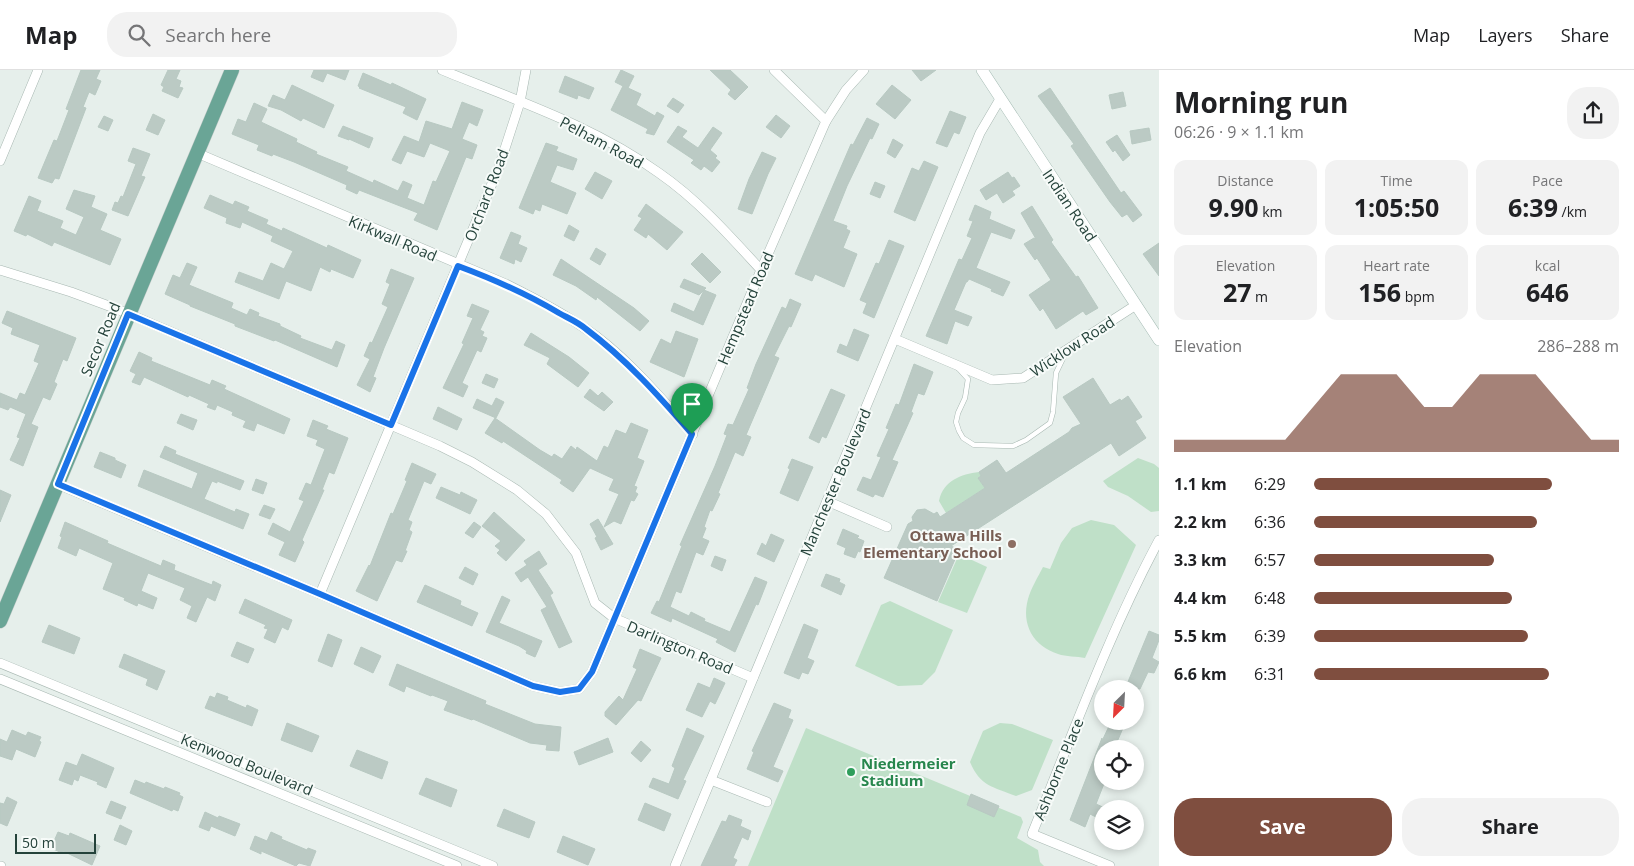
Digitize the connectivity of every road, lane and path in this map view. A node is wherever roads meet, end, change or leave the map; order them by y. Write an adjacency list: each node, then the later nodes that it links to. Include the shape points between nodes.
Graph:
1 (38, 70): 12 (street)
2 (232, 70): 11 (main road, Secor Road)
3 (442, 70): 9 (street, Pelham Road)
4 (526, 70): 9 (street, Orchard Road)
5 (774, 70): 10 (street)
6 (864, 70): 10 (street, Hempstead Road)
7 (982, 70): 8 (street, Indian Road)
8 (1000, 100): 16 (street, Indian Road); 18 (street, Manchester Boulevard, via 980,133)
9 (520, 102): 13 (street, Orchard Road, via 499,167); 15 (street, Pelham Road, via 597,136 659,173 716,220)
10 (826, 121): 15 (street, Hempstead Road)
11 (197, 154): 13 (street, Kirkwall Road); 17 (main road, Secor Road)
12 (0, 161)
13 (458, 266): 22 (street, Orchard Road); 23 (street, Kirkwall Road, via 535,298 584,327 648,384)
14 (0, 270): 17 (street, Darlington Road)
15 (761, 270): 23 (street, Hempstead Road)
16 (1136, 305): 19 (street, Indian Road); 20 (street, Wicklow Road)
17 (128, 314): 22 (street, Darlington Road); 24 (main road, Secor Road)
18 (895, 338): 21 (street, Wicklow Road); 25 (street, Manchester Boulevard)
19 (1159, 340)
20 (1068, 349): 21 (street, Wicklow Road, via 1023,378 992,380); 21 (lane, via 1056,373 1050,423 1013,446 974,445 963,438 956,422 968,379)
21 (953, 364)
22 (391, 425): 28 (street, Orchard Road); 29 (street, Darlington Road, via 472,462 517,490 546,514 576,553 595,603)
23 (692, 434): 29 (street, Hempstead Road)
24 (58, 484): 28 (street); 30 (main road, Secor Road)
25 (827, 501): 26 (street); 32 (street, Manchester Boulevard)
26 (887, 527)
27 (1159, 540): 39 (street, Ashborne Place, via 1116,629 1032,834)
28 (320, 594): 29 (street, Hempstead Road, via 533,686 560,692 579,689 592,672)
29 (614, 618): 32 (street, Darlington Road)
30 (0, 620)
31 (0, 663): 37 (street, Kenwood Boulevard)
32 (753, 678): 34 (street, Manchester Boulevard)
33 (0, 679): 36 (street, Kenwood Boulevard)
34 (711, 780): 35 (street); 38 (street, Manchester Boulevard)
35 (767, 802)
36 (457, 866)
37 (493, 866)
38 (675, 866)
39 (1110, 866)

